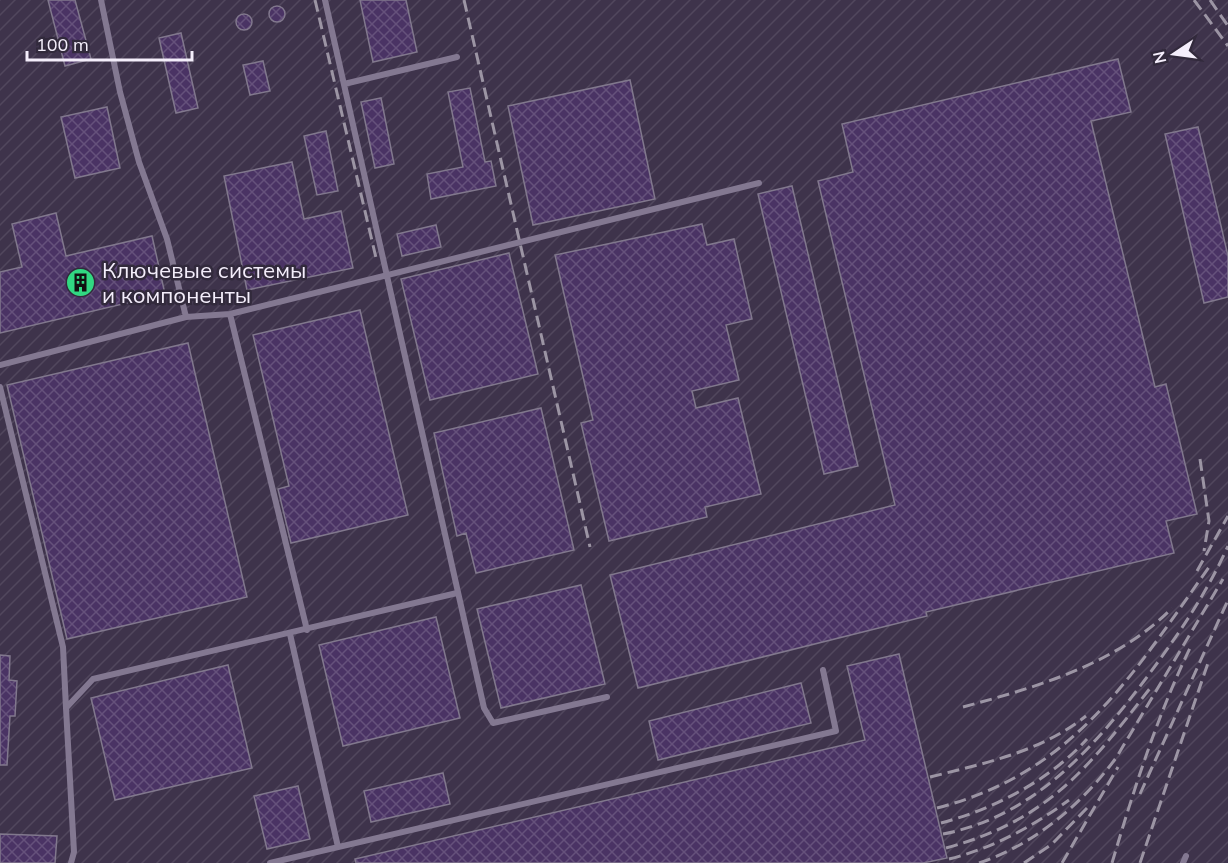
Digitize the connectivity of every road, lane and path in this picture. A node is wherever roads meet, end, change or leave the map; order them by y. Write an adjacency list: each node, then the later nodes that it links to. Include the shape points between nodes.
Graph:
1 (101, 0): 8 (lane, via 120,92 139,162 167,239)
2 (325, 0): 4 (lane)
3 (457, 57): 4 (lane)
4 (344, 84): 6 (lane)
5 (759, 183): 6 (lane)
6 (386, 274): 7 (lane); 11 (lane)
7 (230, 314): 8 (lane); 12 (lane)
8 (186, 317): 9 (lane)
9 (0, 365)
10 (0, 387): 16 (lane, via 63,647)
11 (457, 593): 12 (lane); 15 (lane, via 484,708 493,723)
12 (307, 630): 13 (lane)
13 (290, 634): 16 (lane, via 93,679); 17 (lane)
14 (823, 670): 17 (lane, via 836,732)
15 (607, 697)
16 (66, 708): 19 (lane, via 74,852)
17 (338, 847): 20 (lane)
18 (1186, 856): 21 (lane)
19 (71, 863)
20 (270, 863)
21 (1183, 863)

